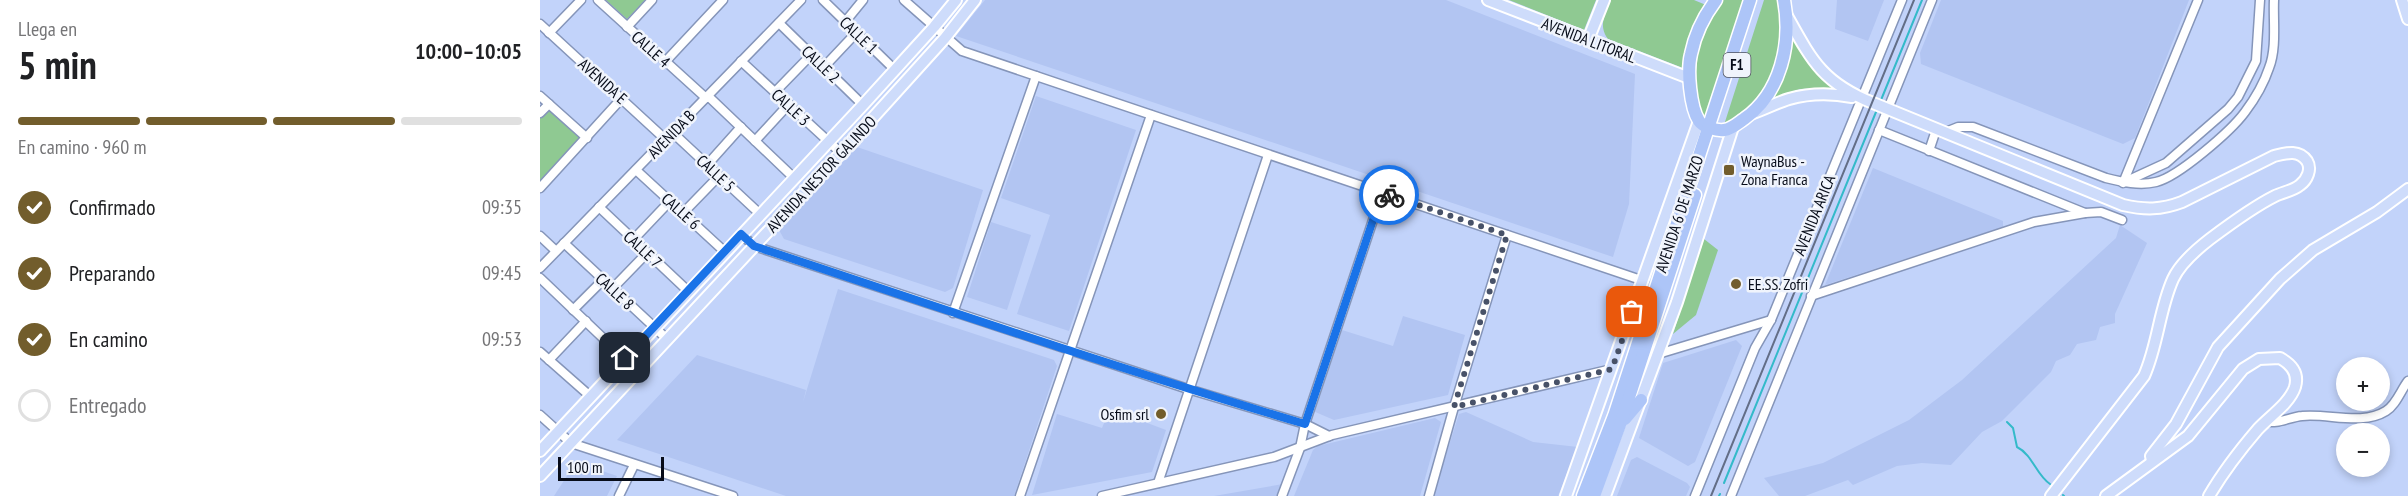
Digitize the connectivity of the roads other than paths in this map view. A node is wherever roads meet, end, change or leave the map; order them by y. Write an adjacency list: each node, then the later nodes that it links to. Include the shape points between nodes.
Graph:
1 (581, 0): 30 (street)
2 (598, 0): 28 (street, CALLE 4)
3 (652, 0): 28 (street)
4 (723, 0): 36 (street)
5 (801, 0): 26 (street, AVENIDA B)
6 (823, 0): 25 (street, CALLE 1)
7 (863, 0): 25 (street)
8 (904, 0): 29 (street)
9 (956, 0): 29 (main road, AVENIDA NESTOR GALINDO)
10 (975, 0): 32 (main road, AVENIDA NESTOR GALINDO)
11 (1488, 0): 33 (main road, AVENIDA LITORAL)
12 (1604, 0): 33 (main road)
13 (1716, 0): 40 (highway, via 1698,28 1690,55)
14 (1750, 0): 53 (highway, AVENIDA 6 DE MARZO / F1)
15 (1759, 0): 53 (highway, AVENIDA 6 DE MARZO / F1)
16 (1784, 0): 23 (highway, F1)
17 (1902, 0): 45 (street, AVENIDA ARICA)
18 (1932, 0): 49 (street, AVENIDA ARICA)
19 (2198, 0): 70 (street)
20 (2260, 0): 70 (street, via 2256,61 2238,97 2166,163)
21 (2274, 0): 70 (street, via 2270,67 2245,112 2178,172 2154,183)
22 (2402, 0): 24 (main road)
23 (1787, 16): 45 (main road, via 1818,68 1835,84); 51 (highway, F1, via 1781,68)
24 (2408, 19)
25 (845, 22): 31 (street, CALLE 1)
26 (778, 23): 34 (street, CALLE 2); 35 (street, AVENIDA B)
27 (540, 24): 30 (street, AVENIDA E)
28 (627, 27): 36 (street, CALLE 4)
29 (934, 27): 32 (street); 38 (main road, AVENIDA NESTOR GALINDO)
30 (549, 33): 44 (street, AVENIDA E)
31 (856, 33): 37 (street); 38 (street, CALLE 1)
32 (945, 38): 39 (street, via 962,51); 64 (main road, AVENIDA NESTOR GALINDO)
33 (1588, 40): 40 (main road, AVENIDA LITORAL)
34 (811, 55): 37 (street, CALLE 2); 41 (street)
35 (741, 61): 41 (street, CALLE 3); 43 (street, AVENIDA B)
36 (665, 62): 43 (street, CALLE 4)
37 (824, 67): 48 (street, CALLE 2)
38 (895, 70): 48 (main road, AVENIDA NESTOR GALINDO)
39 (1036, 76): 52 (street); 97 (street)
40 (1689, 78): 53 (highway, via 1691,96)
41 (776, 92): 47 (street, CALLE 3)
42 (540, 96): 46 (street)
43 (707, 97): 54 (street, CALLE 4); 58 (street, AVENIDA B)
44 (622, 98): 59 (street); 60 (street, AVENIDA E)
45 (1861, 99): 49 (main road); 51 (main road, via 1813,94); 98 (street, AVENIDA ARICA)
46 (549, 104): 50 (street); 59 (street)
47 (789, 105): 61 (street); 62 (street, CALLE 3)
48 (863, 105): 62 (main road, AVENIDA NESTOR GALINDO)
49 (1887, 110): 56 (street, AVENIDA ARICA); 57 (main road)
50 (540, 113)
51 (1753, 113): 55 (highway, F1)
52 (1151, 115): 65 (street); 102 (street)
53 (1708, 126): 55 (highway, via 1724,130); 92 (main road, AVENIDA 6 DE MARZO); 116 (highway, AVENIDA 6 DE MARZO / F1); 133 (highway, AVENIDA 6 DE MARZO / F1, via 1614,416)
54 (741, 127): 61 (street, CALLE 4); 66 (street)
55 (1734, 127): 104 (main road, AVENIDA 6 DE MARZO)
56 (1879, 130): 63 (street); 95 (street, AVENIDA ARICA)
57 (1940, 131): 63 (street); 70 (street, via 1973,127); 138 (main road, via 1957,142 2108,200 2151,210 2182,202 2274,156 2298,153 2310,168 2301,185 2275,196 2210,239 2184,264 2173,278 2144,376)
58 (672, 132): 60 (street, AVENIDA B); 66 (street, CALLE 5)
59 (587, 138): 71 (street)
60 (665, 140): 67 (street, AVENIDA B)
61 (755, 141): 69 (street, CALLE 4)
62 (828, 142): 64 (street, CALLE 3); 69 (main road, AVENIDA NESTOR GALINDO)
63 (1929, 151): 77 (street)
64 (841, 153): 85 (main road, AVENIDA NESTOR GALINDO)
65 (1268, 154): 73 (street); 109 (street)
66 (707, 165): 68 (street, CALLE 5)
67 (636, 170): 74 (street, CALLE 6); 75 (street, AVENIDA B)
68 (719, 176): 76 (street); 78 (street, CALLE 5)
69 (794, 178): 78 (main road, AVENIDA NESTOR GALINDO)
70 (2123, 183)
71 (540, 188)
72 (2408, 189): 122 (main road, via 2377,213 2313,250 2229,333 2176,424 2156,447)
73 (1382, 193): 81 (street); 115 (street)
74 (670, 201): 76 (street, CALLE 6); 83 (street)
75 (599, 207): 83 (street, CALLE 7); 84 (street, AVENIDA B)
76 (683, 213): 87 (street, CALLE 6)
77 (2085, 213): 79 (street, via 2102,212); 95 (street, via 2034,222)
78 (760, 214): 80 (main road, AVENIDA NESTOR GALINDO)
79 (2122, 220)
80 (741, 234): 85 (street); 87 (main road, AVENIDA NESTOR GALINDO)
81 (1507, 235): 92 (street); 112 (street)
82 (540, 236): 86 (street)
83 (633, 240): 88 (street, CALLE 7)
84 (564, 243): 86 (street, AVENIDA B); 91 (street, CALLE 8)
85 (754, 246): 97 (street); 101 (main road, AVENIDA NESTOR GALINDO)
86 (556, 251): 89 (street, AVENIDA B)
87 (726, 252): 94 (main road, AVENIDA NESTOR GALINDO)
88 (647, 254): 93 (street); 94 (street, CALLE 7)
89 (540, 268)
90 (540, 278): 96 (street)
91 (603, 280): 93 (street, CALLE 8); 96 (street)
92 (1644, 281): 107 (main road, AVENIDA 6 DE MARZO)
93 (613, 288): 100 (street, CALLE 8)
94 (688, 291): 100 (main road, AVENIDA NESTOR GALINDO)
95 (1811, 296): 137 (street, AVENIDA ARICA)
96 (573, 309): 99 (street)
97 (953, 313): 102 (street)
98 (1771, 320): 104 (street); 136 (street, AVENIDA ARICA, via 1755,348)
99 (586, 321): 105 (street); 106 (street)
100 (654, 328): 101 (street, CALLE 8); 105 (main road, AVENIDA NESTOR GALINDO)
101 (667, 339): 119 (main road, AVENIDA NESTOR GALINDO)
102 (1071, 351): 109 (street); 128 (street)
103 (540, 352): 106 (street)
104 (1658, 354): 111 (main road, AVENIDA 6 DE MARZO)
105 (625, 358): 110 (main road, AVENIDA NESTOR GALINDO)
106 (549, 360): 110 (street)
107 (1612, 369): 112 (street); 132 (main road, AVENIDA 6 DE MARZO)
108 (2408, 381): 114 (street, via 2388,410 2378,415)
109 (1188, 389): 115 (street); 125 (street)
110 (590, 396): 117 (main road, AVENIDA NESTOR GALINDO)
111 (1641, 400): 116 (highway); 135 (main road, AVENIDA 6 DE MARZO)
112 (1454, 407): 118 (street); 131 (street)
113 (540, 415): 117 (street)
114 (2265, 421): 122 (main road, via 2295,389 2294,369 2280,358 2259,359 2243,369 2188,436); 140 (main road)
115 (1305, 424): 118 (street); 120 (street)
116 (1620, 425): 134 (highway, AVENIDA 6 DE MARZO / F1)
117 (558, 431): 119 (street); 121 (main road, AVENIDA NESTOR GALINDO)
118 (1329, 436): 120 (street)
119 (571, 443): 123 (street); 124 (main road, AVENIDA NESTOR GALINDO)
120 (1300, 448): 125 (street); 130 (street)
121 (540, 451)
122 (2152, 461): 139 (main road)
123 (634, 465): 126 (street); 127 (street)
124 (540, 476)
125 (1158, 483): 129 (street)
126 (619, 496)
127 (733, 496)
128 (1020, 496)
129 (1102, 496)
130 (1282, 496)
131 (1429, 496)
132 (1566, 496)
133 (1583, 496)
134 (1594, 496)
135 (1605, 496)
136 (1695, 496)
137 (1731, 496)
138 (2050, 496)
139 (2106, 496)
140 (2209, 496)

